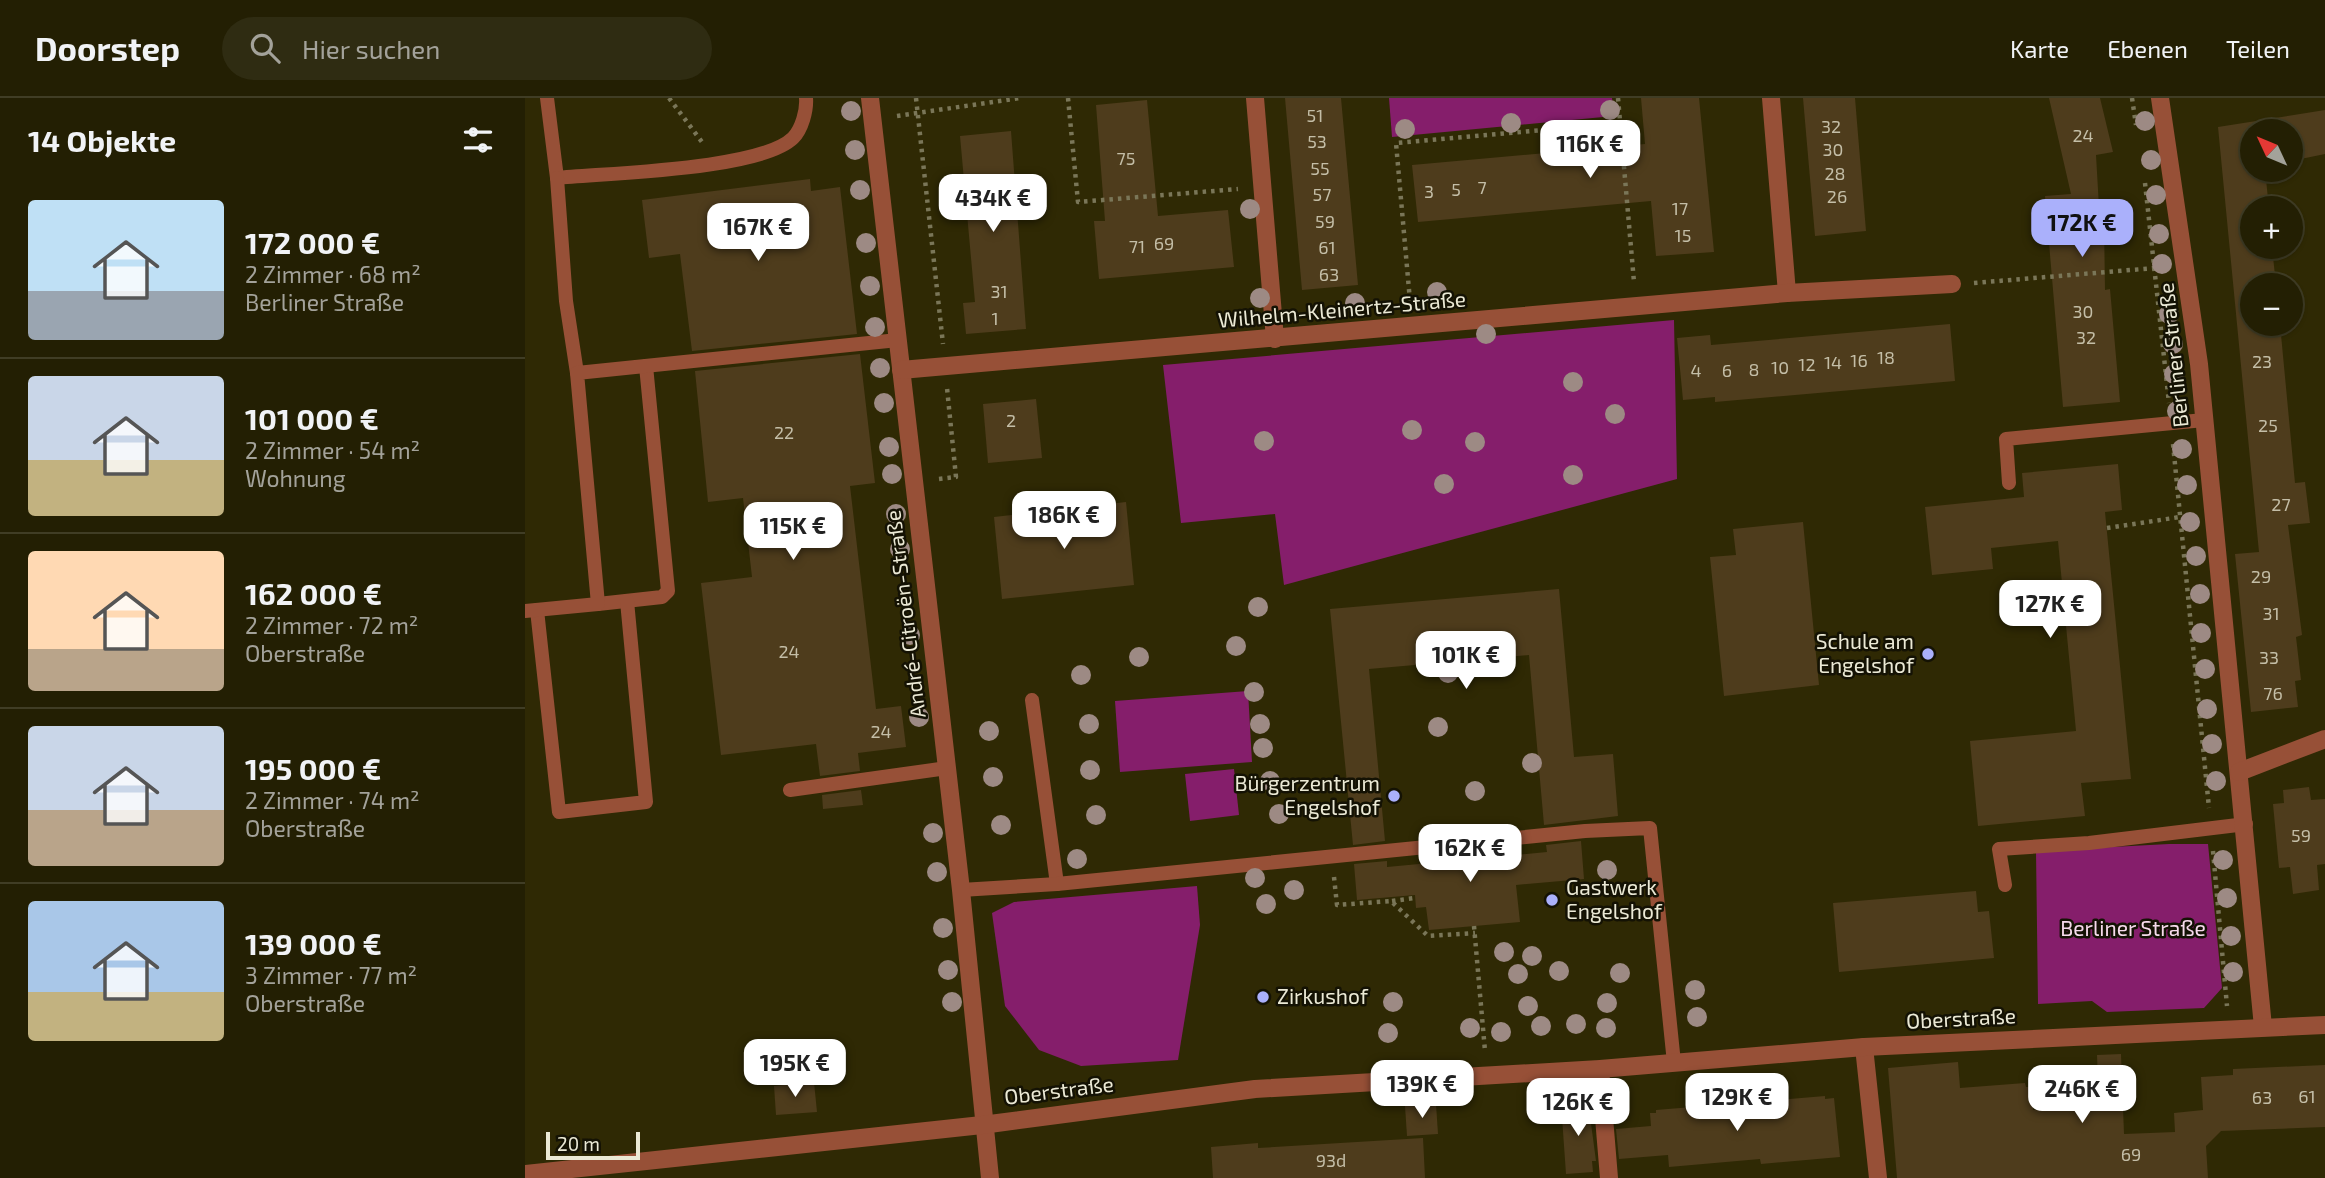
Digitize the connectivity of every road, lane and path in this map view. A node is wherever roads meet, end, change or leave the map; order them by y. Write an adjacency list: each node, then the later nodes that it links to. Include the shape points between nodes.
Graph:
1 (547, 98): 16 (lane)
2 (806, 98): 16 (lane, via 807,109 794,138 762,153 719,163)
3 (870, 98): 24 (street, André-Citroën-Straße)
4 (916, 98): 12 (path)
5 (1020, 98): 12 (path)
6 (1068, 98): 17 (path, via 1078,202)
7 (1255, 98): 17 (street)
8 (1618, 98): 13 (path)
9 (1771, 98): 20 (street)
10 (2131, 98): 14 (path)
11 (2160, 98): 29 (street, Berliner Straße, via 2188,277)
12 (918, 114): 25 (path)
13 (1621, 123): 21 (path); 22 (path, via 1396,143)
14 (2138, 133)
15 (2143, 169): 18 (path)
16 (557, 178): 28 (lane, via 566,301)
17 (1262, 187): 23 (street)
18 (2155, 268): 19 (path); 30 (path)
19 (1952, 284): 20 (street, Wilhelm-Kleinertz-Straße)
20 (1787, 293): 21 (street, Wilhelm-Kleinertz-Straße)
21 (1636, 307): 22 (street, Wilhelm-Kleinertz-Straße)
22 (1413, 327): 23 (street, Wilhelm-Kleinertz-Straße)
23 (1275, 339): 25 (street, Wilhelm-Kleinertz-Straße)
24 (898, 340): 26 (lane); 27 (street, André-Citroën-Straße)
25 (945, 365): 27 (street, Wilhelm-Kleinertz-Straße); 31 (path, via 956,477)
26 (646, 366): 28 (lane); 35 (lane, via 668,591 662,597)
27 (901, 370): 40 (street, André-Citroën-Straße)
28 (577, 373): 36 (lane)
29 (2204, 420): 30 (lane); 41 (street, Berliner Straße)
30 (2171, 423): 32 (lane, via 2006,439); 33 (path)
31 (935, 479)
32 (2009, 483)
33 (2181, 517): 34 (path); 44 (path)
34 (2107, 528)
35 (627, 601): 36 (lane); 37 (lane, via 646,802 559,812)
36 (598, 604): 37 (lane)
37 (531, 611)
38 (1032, 700): 46 (lane)
39 (2325, 739): 41 (street)
40 (947, 768): 42 (lane); 48 (street, André-Citroën-Straße)
41 (2238, 772): 43 (street, Berliner Straße)
42 (790, 790)
43 (2246, 824): 44 (lane); 54 (street, Berliner Straße)
44 (2211, 829): 47 (lane, via 1999,849); 55 (path)
45 (1332, 855): 46 (lane); 50 (path, via 1337,905); 57 (lane, via 1650,828)
46 (1057, 884): 48 (lane)
47 (2005, 885)
48 (961, 890): 60 (street, André-Citroën-Straße)
49 (1415, 898): 50 (path)
50 (1391, 901): 52 (path, via 1428,936)
51 (1474, 926): 52 (path)
52 (1475, 933): 59 (path)
53 (2325, 1025): 54 (street, Oberstraße)
54 (2263, 1027): 55 (street, Oberstraße)
55 (2228, 1028): 56 (street, Oberstraße)
56 (1864, 1047): 57 (street, Oberstraße); 64 (street)
57 (1674, 1063): 58 (street, Oberstraße)
58 (1601, 1069): 59 (street, Oberstraße); 63 (street)
59 (1489, 1076): 60 (street, Oberstraße, via 1255,1089)
60 (982, 1125): 61 (street, Oberstraße); 62 (street, André-Citroën-Straße)
61 (525, 1174)
62 (990, 1178)
63 (1609, 1178)
64 (1878, 1178)

